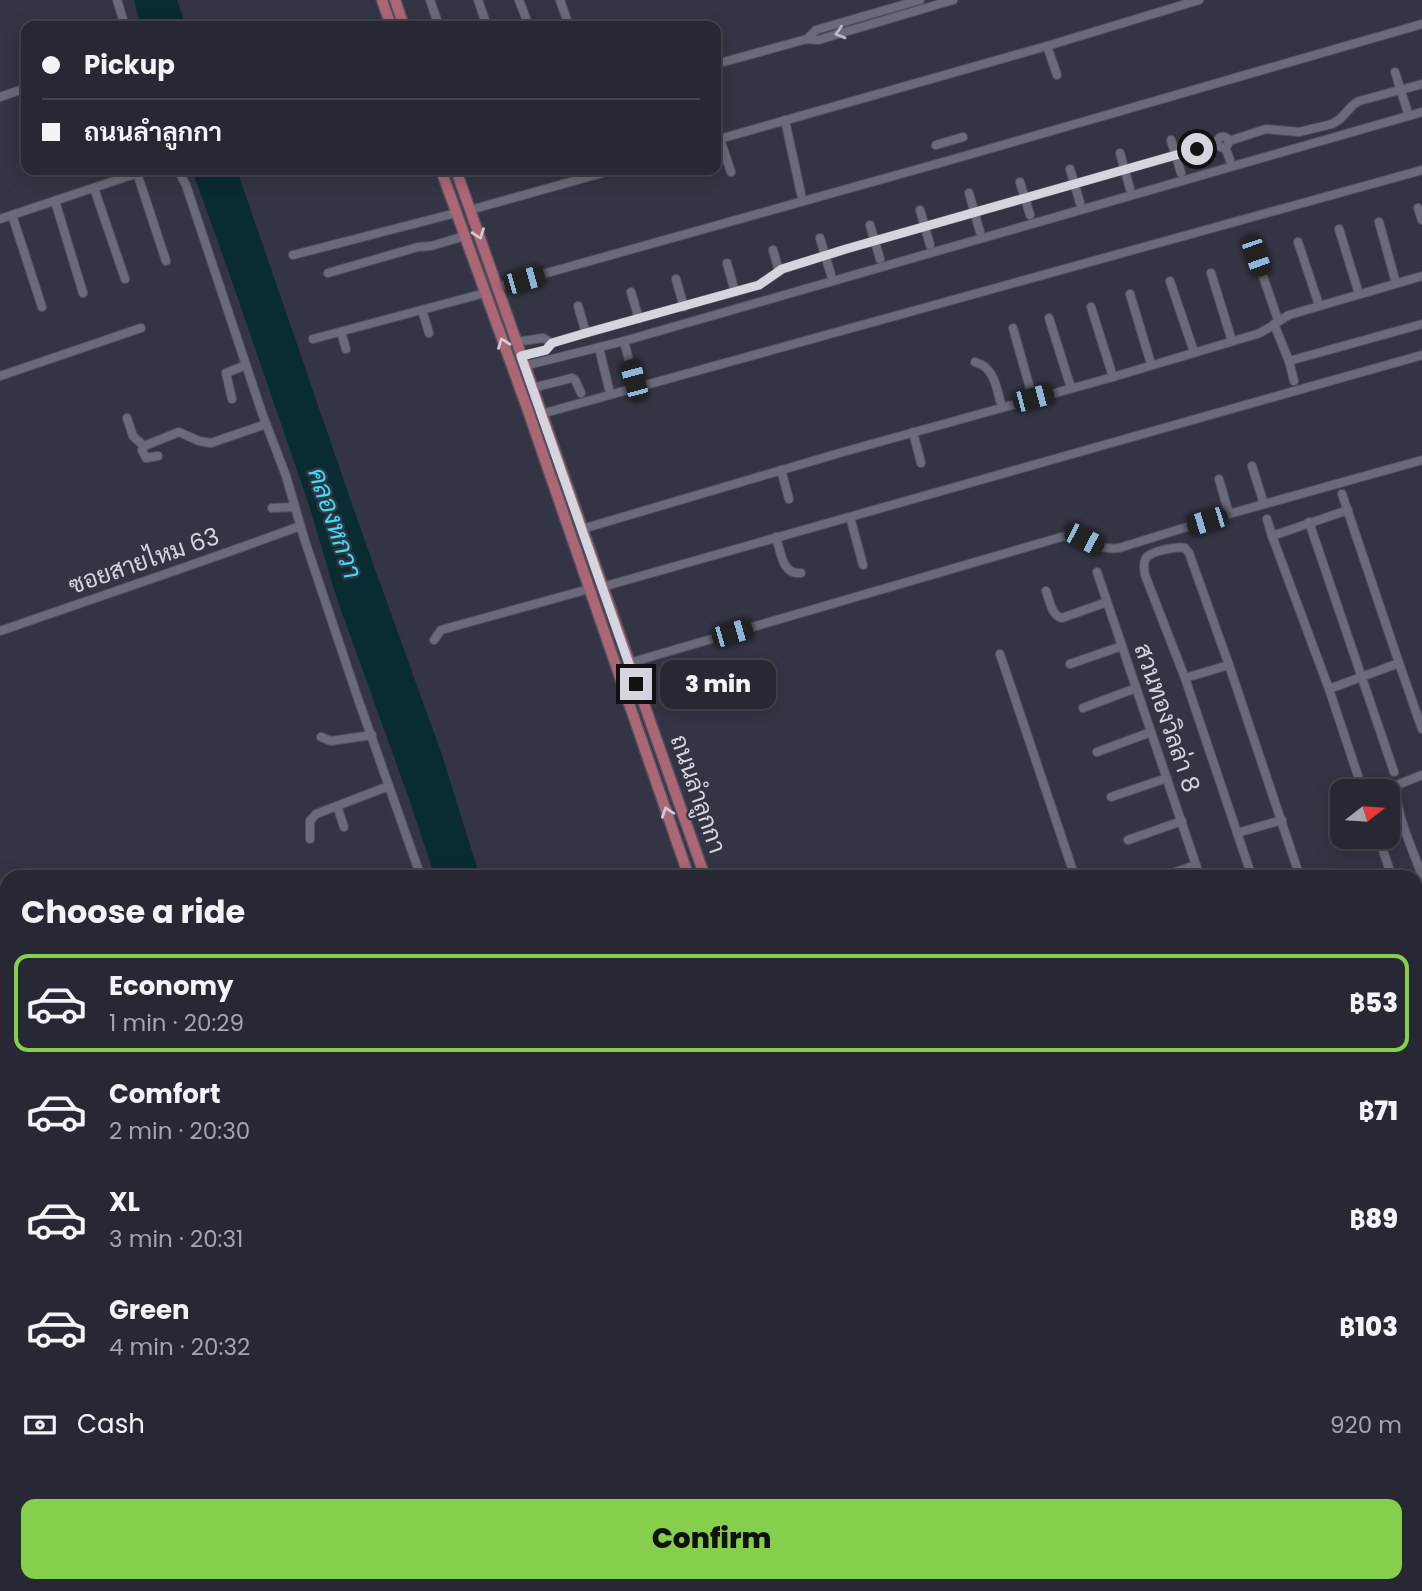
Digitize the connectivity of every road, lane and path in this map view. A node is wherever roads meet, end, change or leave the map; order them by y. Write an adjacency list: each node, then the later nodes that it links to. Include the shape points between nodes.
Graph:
1 (117, 0): 13 (street)
2 (382, 0): 14 (main road)
3 (395, 0): 15 (main road)
4 (430, 0): 16 (street)
5 (478, 0): 17 (street)
6 (519, 0): 18 (street)
7 (559, 0): 19 (street)
8 (920, 0): 12 (street)
9 (953, 0): 11 (street)
10 (1199, 0): 21 (street)
11 (927, 4): 12 (street)
12 (878, 17): 22 (street, via 816,30 807,39)
13 (123, 21)
14 (389, 21)
15 (402, 21)
16 (437, 21)
17 (485, 21)
18 (526, 21)
19 (567, 21)
20 (1422, 24): 42 (street)
21 (1047, 46): 24 (street); 31 (street)
22 (721, 63)
23 (1395, 72): 27 (street)
24 (1057, 75)
25 (1422, 84): 27 (street)
26 (21, 90): 28 (street)
27 (1400, 90): 29 (street); 37 (street, via 1359,101 1332,124 1294,132 1266,130)
28 (0, 97)
29 (1407, 110)
30 (1422, 111): 122 (street)
31 (785, 120): 34 (street); 60 (street)
32 (1219, 124): 37 (street)
33 (963, 137): 36 (street)
34 (721, 138)
35 (1171, 140): 41 (street)
36 (948, 142): 38 (street); 42 (street)
37 (1224, 142): 41 (street); 43 (street)
38 (936, 145)
39 (721, 146): 47 (street)
40 (1120, 153): 45 (street)
41 (1176, 155): 45 (street); 48 (street)
42 (954, 159): 99 (street)
43 (1230, 160)
44 (1070, 169): 56 (street)
45 (1125, 170): 56 (street); 58 (street)
46 (1422, 170): 146 (street)
47 (732, 172)
48 (1181, 173)
49 (131, 175): 57 (street)
50 (138, 175): 88 (street)
51 (181, 175): 134 (street)
52 (443, 175): 68 (main road, ถนนลำลูกกา)
53 (458, 175): 65 (main road, ถนนลำลูกกา)
54 (587, 175): 65 (street)
55 (1020, 182): 61 (street)
56 (1074, 185): 61 (street); 63 (street)
57 (94, 188): 62 (street); 95 (street)
58 (1130, 189)
59 (970, 193): 67 (street)
60 (801, 194)
61 (1025, 198): 67 (street); 70 (street)
62 (55, 201): 69 (street); 102 (street)
63 (1080, 203)
64 (1418, 208): 72 (street)
65 (470, 210): 99 (main road, ถนนลำลูกกา, one-way to 99)
66 (920, 210): 75 (street)
67 (975, 212): 75 (street); 77 (street)
68 (456, 213): 78 (main road, ถนนลำลูกกา); 84 (street)
69 (12, 215): 71 (street); 108 (street)
70 (1030, 215)
71 (0, 219)
72 (1422, 220)
73 (1379, 222): 98 (street)
74 (870, 225): 80 (street)
75 (925, 226): 80 (street); 82 (street)
76 (1339, 229): 105 (street)
77 (980, 232)
78 (465, 236): 91 (street); 103 (main road, ถนนลำลูกกา)
79 (820, 239): 85 (street)
80 (875, 240): 85 (street); 87 (street)
81 (1298, 242): 106 (street)
82 (930, 245)
83 (773, 250): 90 (street)
84 (293, 255)
85 (825, 256): 90 (street); 93 (street)
86 (1256, 256): 114 (street)
87 (880, 259)
88 (166, 261)
89 (727, 263): 101 (street)
90 (779, 271): 101 (street, via 759,285)
91 (328, 273)
92 (1211, 273): 123 (street)
93 (831, 275)
94 (1421, 278): 98 (street)
95 (125, 279)
96 (676, 279): 109 (street)
97 (1170, 281): 128 (street)
98 (1396, 283): 105 (street)
99 (497, 287): 124 (main road, ถนนลำลูกกา)
100 (631, 292): 113 (street)
101 (735, 292): 109 (street)
102 (83, 293)
103 (485, 293): 111 (street); 175 (main road, ถนนลำลูกกา, one-way to 103)
104 (1130, 294): 133 (street)
105 (1359, 294): 106 (street)
106 (1319, 305): 114 (street)
107 (578, 306): 120 (street)
108 (42, 307)
109 (684, 307): 113 (street)
110 (1091, 307): 136 (street)
111 (422, 310): 118 (street); 119 (street)
112 (1049, 318): 140 (street)
113 (639, 319): 120 (street)
114 (1276, 322): 123 (street, via 1264,331); 131 (street)
115 (1422, 324): 131 (street)
116 (141, 328): 135 (street)
117 (1013, 328): 143 (street)
118 (341, 332): 121 (street); 127 (street)
119 (429, 333)
120 (586, 333): 125 (street)
121 (313, 339)
122 (624, 341): 126 (street); 137 (street)
123 (1232, 341): 128 (street)
124 (516, 342): 125 (street, via 543,338); 130 (main road, ถนนลำลูกกา)
125 (552, 343): 130 (street)
126 (599, 348): 130 (street); 141 (street)
127 (346, 349)
128 (1194, 352): 133 (street)
129 (1422, 355): 164 (street)
130 (523, 361): 139 (main road, ถนนลำลูกกา)
131 (1289, 361): 138 (street)
132 (975, 362): 145 (street, via 992,374)
133 (1152, 364): 136 (street)
134 (246, 365): 144 (street, via 226,374); 148 (street)
135 (0, 376)
136 (1113, 377): 140 (street)
137 (634, 380)
138 (1294, 381)
139 (532, 388): 142 (street, via 572,378); 146 (main road, ถนนลำลูกกา)
140 (1071, 388): 143 (street)
141 (609, 389)
142 (581, 393)
143 (1033, 398): 145 (street)
144 (232, 399)
145 (1002, 407): 149 (street)
146 (541, 414): 168 (main road, ถนนลำลูกกา)
147 (127, 418): 150 (street, via 133,436)
148 (266, 424): 150 (street, via 211,443 179,432); 160 (street)
149 (913, 432): 153 (street); 155 (street)
150 (144, 446): 151 (street, via 146,458)
151 (158, 456)
152 (1422, 460): 159 (street)
153 (921, 463)
154 (1252, 466): 159 (street)
155 (781, 470): 158 (street); 168 (street)
156 (1219, 479): 163 (street)
157 (1342, 494): 162 (street)
158 (789, 499)
159 (1264, 504): 163 (street)
160 (295, 507): 161 (street); 167 (street)
161 (272, 508)
162 (1348, 510): 166 (street); 183 (street)
163 (1229, 514): 182 (street, via 1119,548 1065,536)
164 (850, 517): 170 (street); 171 (street)
165 (1267, 519): 169 (street)
166 (1309, 522): 169 (street); 186 (street)
167 (300, 526): 178 (street, ซอยสายไหม 63); 193 (street)
168 (582, 529): 174 (main road, ถนนลำลูกกา)
169 (1272, 536): 189 (street)
170 (776, 537): 173 (street, via 788,570); 174 (street)
171 (863, 565)
172 (1097, 572): 177 (street, สวนทองวิลล่า 8)
173 (801, 573)
174 (602, 587): 182 (main road, ถนนลำลูกกา)
175 (589, 589): 179 (street, via 441,630); 212 (main road, ถนนลำลูกกา, one-way to 175)
176 (1046, 591): 177 (street, via 1054,613 1062,618)
177 (1108, 602): 180 (street, สวนทองวิลล่า 8)
178 (0, 631)
179 (434, 640)
180 (1122, 646): 184 (street); 188 (street, สวนทองวิลล่า 8)
181 (1000, 654): 214 (street)
182 (629, 663): 213 (main road, ถนนลำลูกกา)
183 (1399, 663): 186 (street); 191 (street)
184 (1070, 664)
185 (1229, 665): 187 (street); 187 (street, via 1189,553 1178,546 1150,554 1145,559 1145,575); 203 (street)
186 (1362, 676): 189 (street); 196 (street)
187 (1185, 678): 206 (street)
188 (1136, 688): 190 (street); 192 (street, สวนทองวิลล่า 8)
189 (1329, 689): 199 (street)
190 (1083, 708)
191 (1422, 729)
192 (1152, 732): 195 (street); 198 (street, สวนทองวิลล่า 8)
193 (372, 736): 194 (street, via 331,741); 200 (street)
194 (321, 737)
195 (1097, 752)
196 (1394, 772)
197 (1422, 775): 220 (street, via 1397,785 1395,792)
198 (1167, 778): 201 (street); 204 (street, สวนทองวิลล่า 8)
199 (1359, 779)
200 (390, 786): 202 (street); 211 (street)
201 (1111, 797)
202 (337, 806): 205 (street); 207 (street, via 313,816)
203 (1282, 820): 206 (street); 218 (street)
204 (1182, 821): 208 (street); 210 (street, สวนทองวิลล่า 8)
205 (344, 827)
206 (1237, 833): 217 (street)
207 (310, 839)
208 (1128, 840)
209 (1382, 849): 219 (street)
210 (1196, 865): 215 (street); 216 (street, สวนทองวิลล่า 8)
211 (419, 870)
212 (687, 870)
213 (703, 870)
214 (1073, 870)
215 (1181, 870)
216 (1198, 870)
217 (1250, 870)
218 (1298, 870)
219 (1390, 870)
220 (1420, 870)

